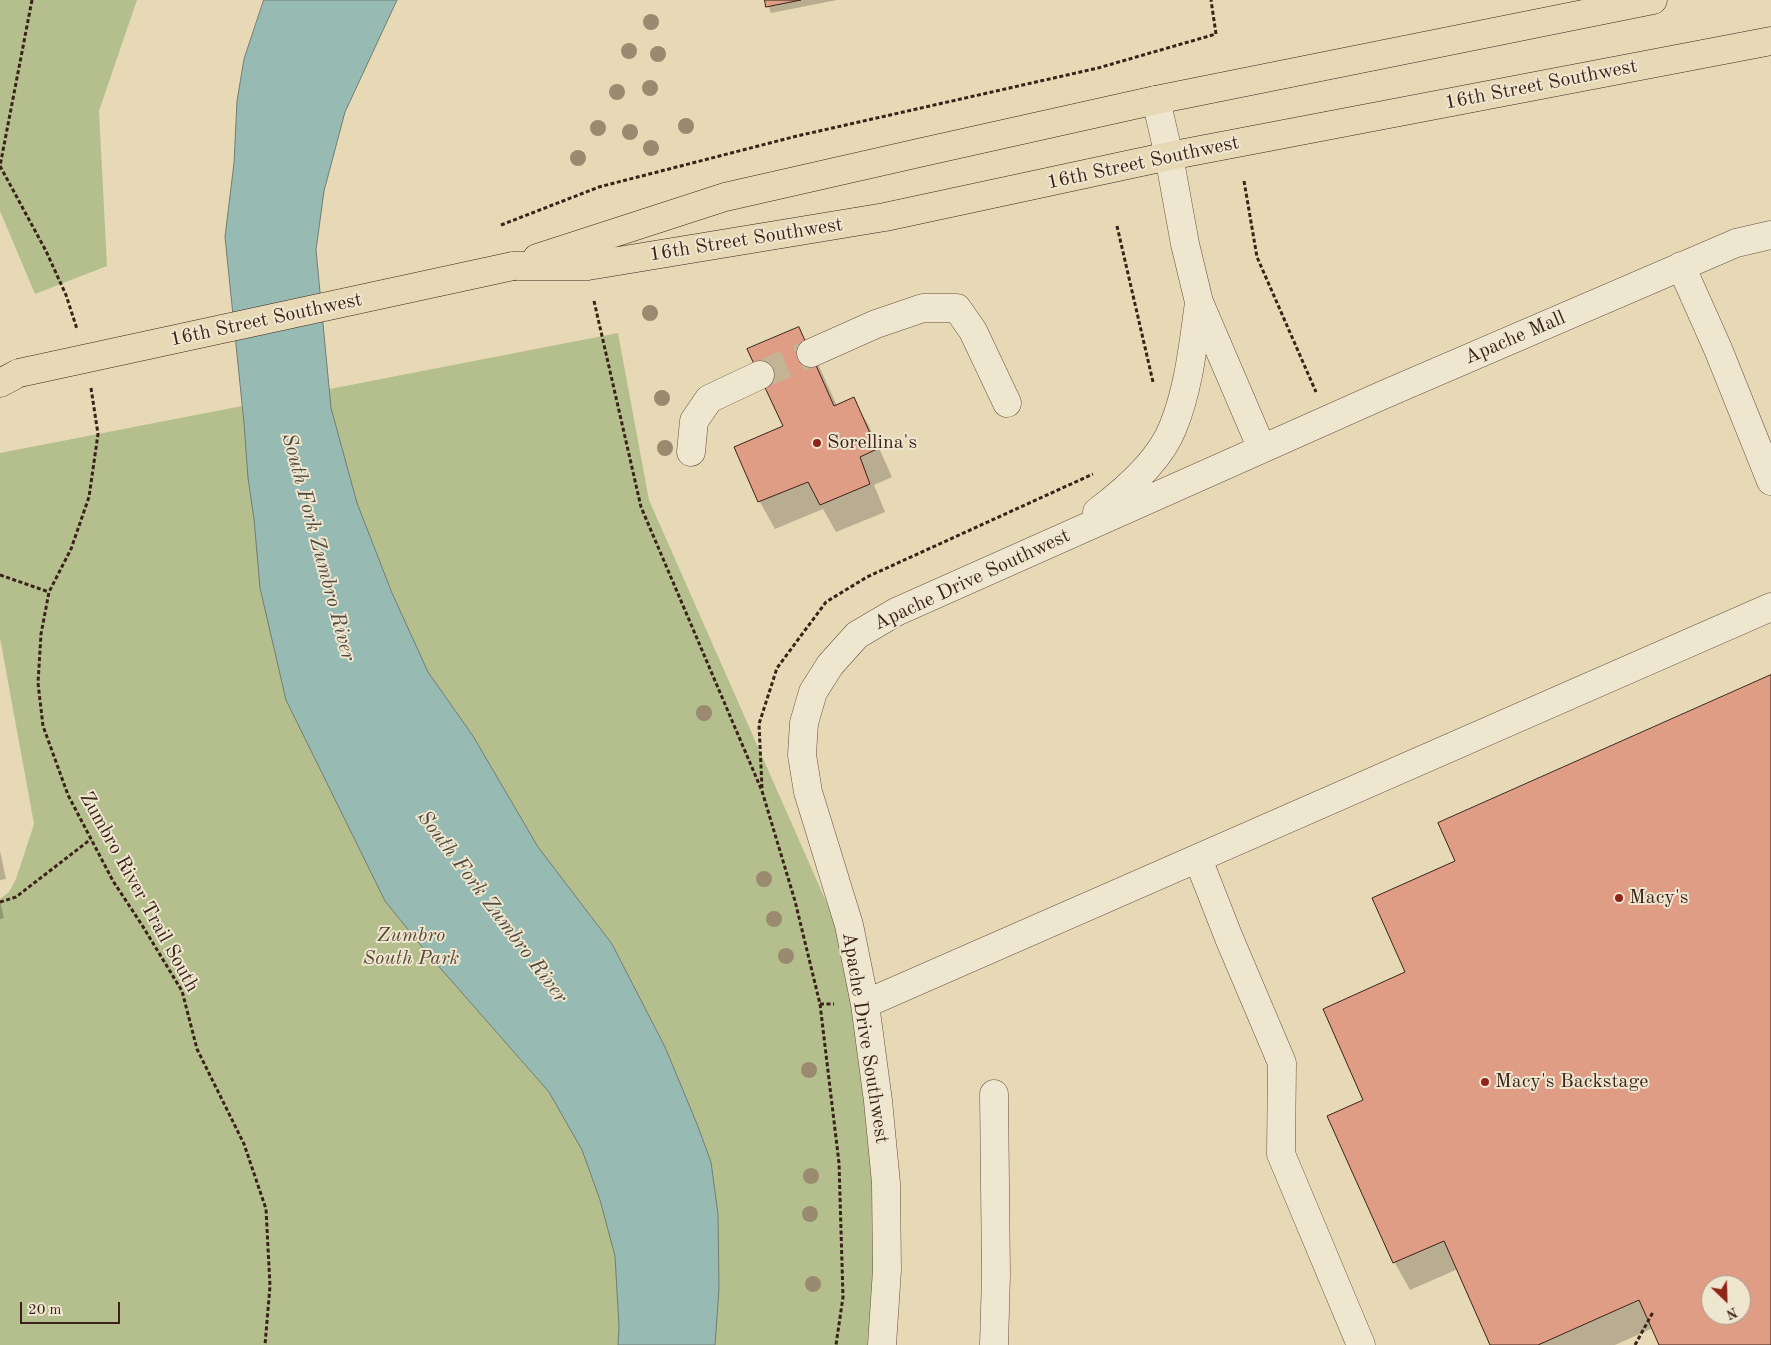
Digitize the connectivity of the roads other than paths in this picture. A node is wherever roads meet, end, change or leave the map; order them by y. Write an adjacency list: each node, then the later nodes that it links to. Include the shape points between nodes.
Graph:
1 (1653, 0): 3 (main road, 16th Street Southwest)
2 (1771, 41): 4 (main road, 16th Street Southwest)
3 (1156, 100): 4 (street); 6 (main road, 16th Street Southwest, via 725,197)
4 (1168, 156): 6 (main road, 16th Street Southwest, via 885,217 588,266); 8 (street, via 1184,244)
5 (1771, 235): 7 (street, Apache Mall, via 1736,243)
6 (513, 266): 11 (main road, 16th Street Southwest, bridge)
7 (1682, 266): 13 (street, Apache Mall); 15 (street)
8 (1199, 302): 13 (street); 16 (street, via 1187,383 1173,428 1153,461 1121,494)
9 (811, 353): 12 (street, via 876,324 923,308 957,308 973,331)
10 (760, 375): 14 (street, via 709,399 694,420)
11 (6, 377)
12 (1007, 403)
13 (1262, 449): 16 (street, Apache Drive Southwest)
14 (691, 452)
15 (1771, 481)
16 (1068, 536): 19 (street, Apache Drive Southwest, via 896,612 857,635 830,665 813,692 804,723 802,755 808,792 848,925)
17 (1771, 607): 18 (street)
18 (1198, 859): 19 (street); 23 (street, via 1282,1063 1281,1154)
19 (865, 1004): 21 (street, Apache Drive Southwest, via 886,1183)
20 (994, 1094): 22 (street)
21 (882, 1345)
22 (994, 1345)
23 (1360, 1345)

